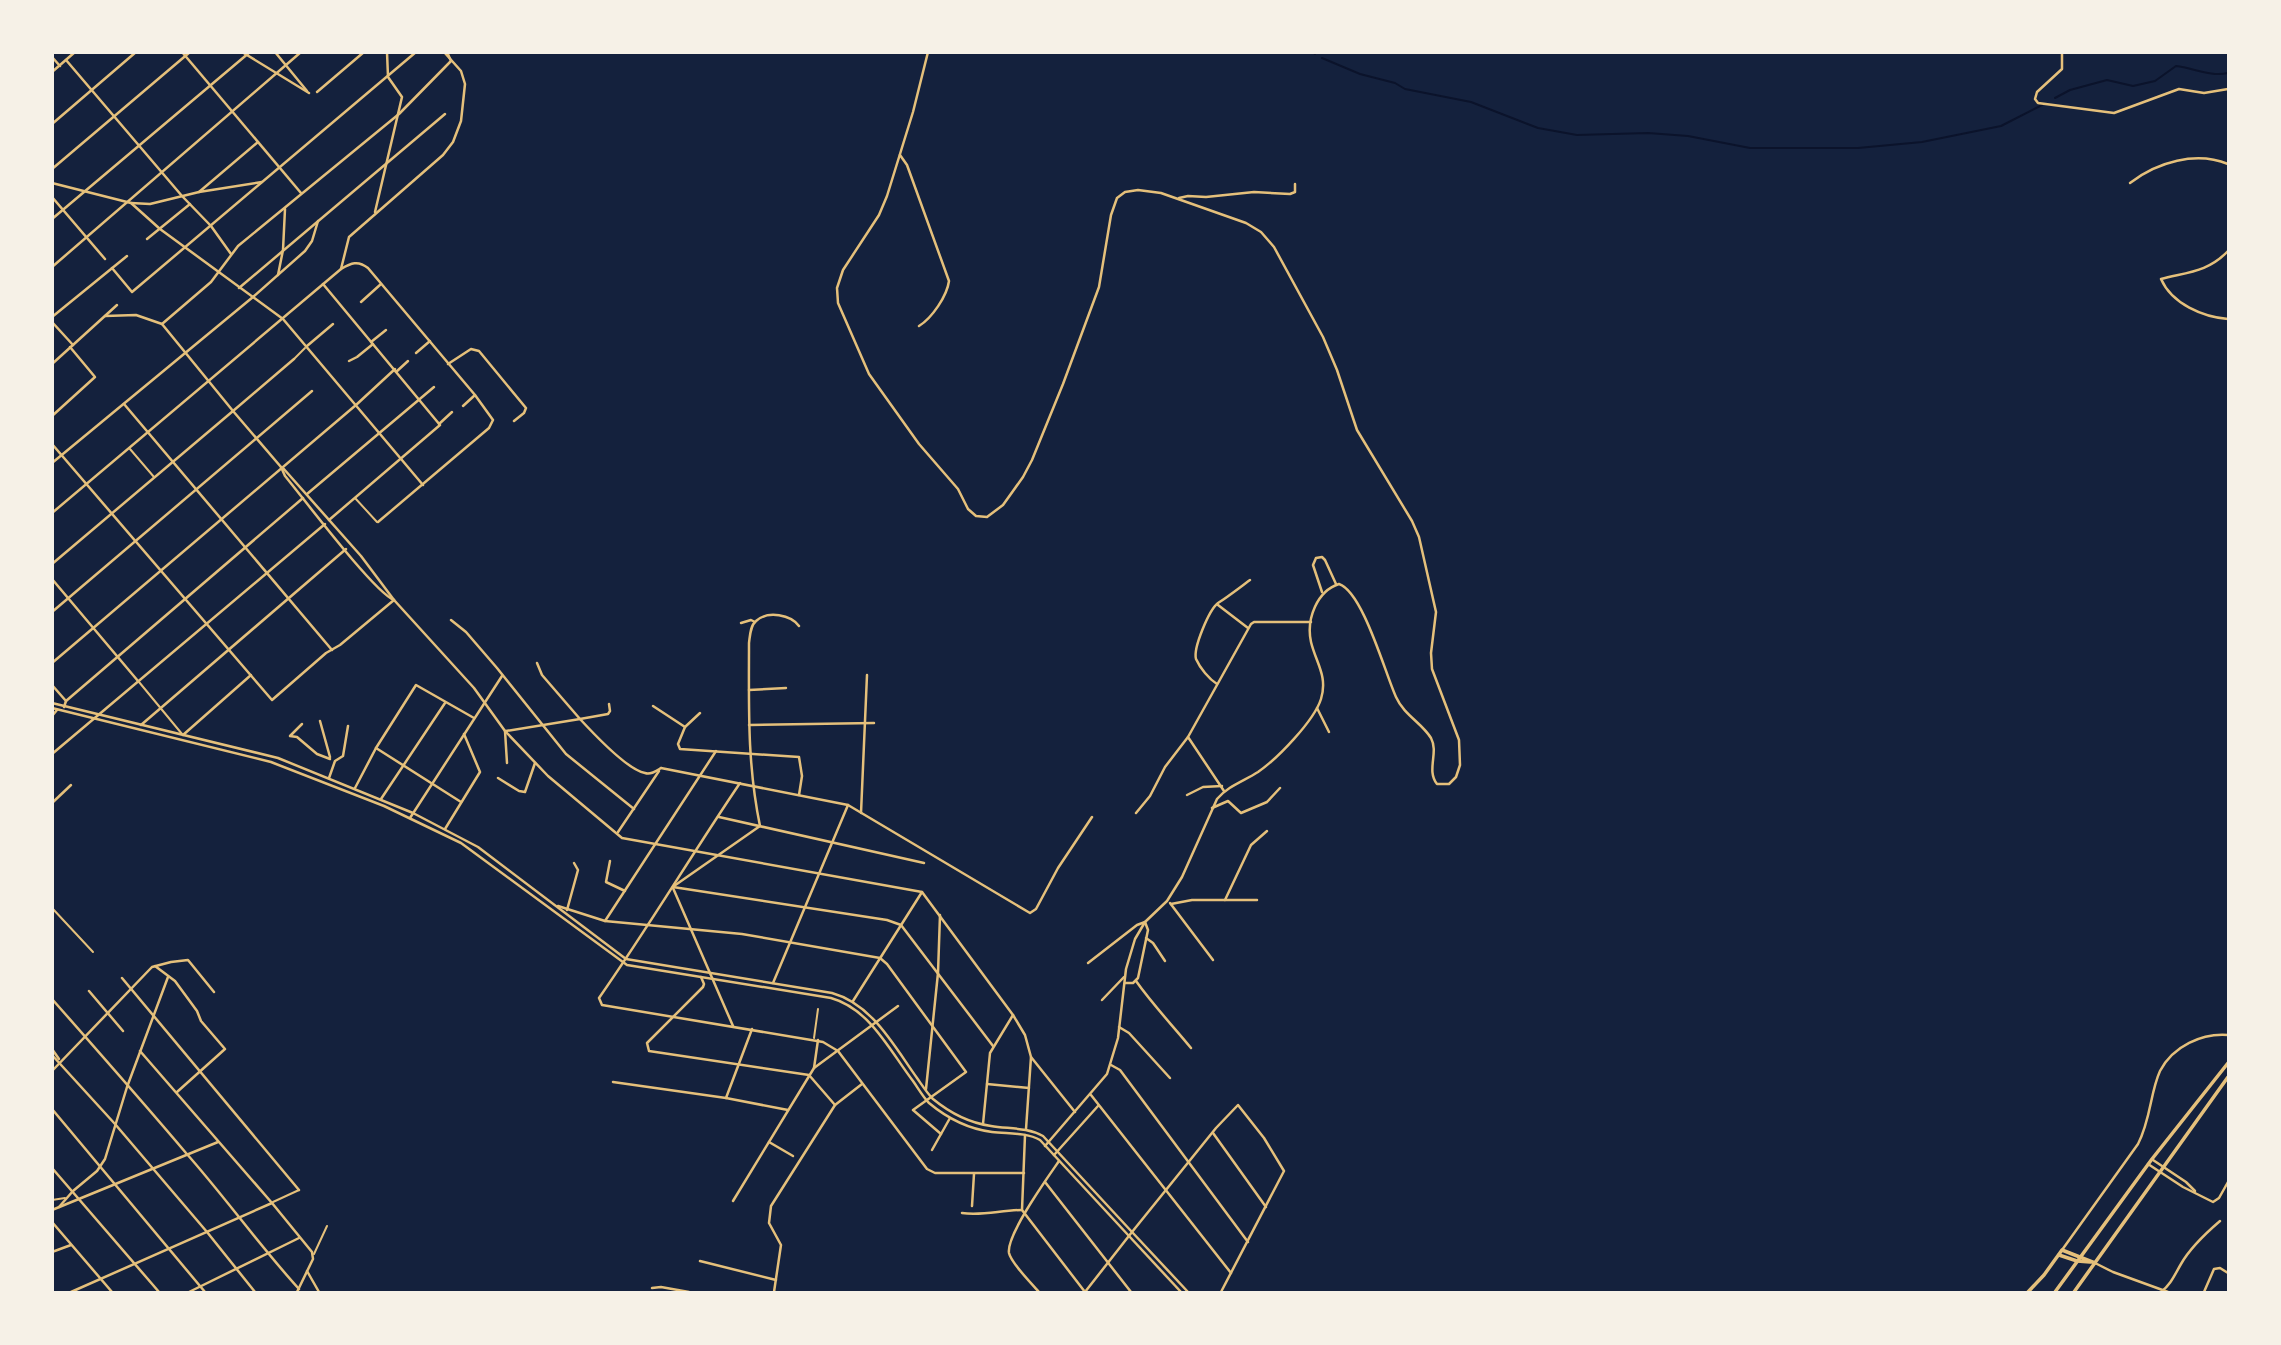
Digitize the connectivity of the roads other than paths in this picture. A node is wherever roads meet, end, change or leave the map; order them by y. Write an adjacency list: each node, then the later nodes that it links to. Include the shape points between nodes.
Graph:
1 (75, 52): 17 (street)
2 (136, 52): 26 (street)
3 (182, 52): 16 (street)
4 (190, 52): 16 (street)
5 (242, 52): 14 (street)
6 (275, 52): 20 (street)
7 (301, 52): 20 (street)
8 (363, 52): 27 (street)
9 (387, 52): 23 (street)
10 (416, 52): 23 (street)
11 (446, 52): 18 (street)
12 (928, 52): 35 (street)
13 (2062, 52): 25 (street, via 2062,69 2037,92 2038,103 2114,113 2179,89 2204,93)
14 (248, 54): 22 (street); 24 (street)
15 (52, 57): 19 (street)
16 (185, 57): 24 (street); 31 (street)
17 (66, 60): 19 (street); 26 (street)
18 (451, 61): 29 (street); 55 (street, via 465,79 461,121 453,142)
19 (60, 66): 21 (street)
20 (286, 66): 22 (street); 22 (street, via 309,93)
21 (52, 72)
22 (277, 74): 28 (street)
23 (388, 77): 29 (street, via 402,97); 39 (street)
24 (211, 86): 28 (street); 34 (street)
25 (2228, 89)
26 (92, 90): 31 (street); 32 (street)
27 (317, 92)
28 (233, 110): 33 (street); 40 (street)
29 (399, 114): 36 (street); 47 (street)
30 (444, 114): 36 (street)
31 (116, 117): 34 (street); 38 (street)
32 (52, 124)
33 (258, 142): 39 (street); 46 (street)
34 (140, 146): 40 (street); 45 (street)
35 (900, 155): 50 (street, via 879,215 841,275 838,303 869,374 958,489 968,509 983,518 1003,505 1039,443 1099,286 1117,198 1125,191 1138,190); 85 (street, via 949,281 946,292)
36 (388, 160): 55 (street); 57 (street)
37 (2228, 164): 43 (street, via 2208,158 2174,161)
38 (52, 169)
39 (280, 169): 41 (street); 47 (street)
40 (163, 173): 48 (street); 51 (street)
41 (265, 181): 46 (street); 58 (street)
42 (52, 183): 45 (street)
43 (2130, 183)
44 (1296, 184): 50 (street, via 1290,194)
45 (86, 191): 51 (street); 54 (street)
46 (199, 192): 48 (street)
47 (301, 193): 53 (street)
48 (182, 196): 51 (street, via 150,205); 52 (street)
49 (52, 197): 54 (street)
50 (1179, 198): 143 (street, via 1246,223 1274,247 1323,337 1357,430 1416,530 1436,612 1433,669 1459,740 1460,765 1449,784 1434,781 1432,739 1400,704 1350,592)
51 (129, 203): 59 (street); 60 (street)
52 (190, 204): 58 (street); 59 (street)
53 (285, 209): 63 (street); 65 (street)
54 (63, 210): 56 (street); 60 (street)
55 (375, 213): 70 (street, via 347,240)
56 (52, 219)
57 (318, 221): 63 (street); 72 (street, via 309,247)
58 (211, 226): 62 (street); 65 (street)
59 (160, 229): 61 (street); 62 (street)
60 (87, 238): 67 (street); 68 (street)
61 (147, 239)
62 (186, 248): 69 (street, via 132,292); 71 (street)
63 (283, 250): 72 (street); 75 (street)
64 (2228, 251): 82 (street, via 2204,269 2161,278 2165,289 2193,310)
65 (231, 254): 71 (street)
66 (127, 256): 69 (street)
67 (105, 259)
68 (52, 267)
69 (112, 268): 80 (street)
70 (341, 269): 73 (street); 74 (street, via 360,264)
71 (220, 272): 75 (street); 83 (street)
72 (278, 276): 76 (street)
73 (323, 284): 81 (street); 88 (street)
74 (381, 284): 77 (street); 87 (street)
75 (239, 288): 76 (street)
76 (253, 297): 81 (street); 92 (street)
77 (361, 302)
78 (117, 306): 79 (street)
79 (106, 316): 83 (street, via 135,316); 89 (street)
80 (52, 319): 89 (street)
81 (283, 319): 90 (street); 99 (street)
82 (2228, 319)
83 (162, 324): 92 (street)
84 (332, 324): 90 (street)
85 (919, 326)
86 (386, 330): 88 (street)
87 (430, 341): 91 (street); 97 (street)
88 (372, 343): 94 (street); 98 (street)
89 (71, 346): 96 (street); 109 (street, via 95,377)
90 (307, 346): 93 (street); 105 (street)
91 (416, 353)
92 (185, 354): 99 (street); 104 (street)
93 (294, 359): 107 (street)
94 (349, 361)
95 (408, 361): 98 (street)
96 (52, 364)
97 (448, 364): 102 (street); 110 (street, via 471,349 479,351 526,408)
98 (395, 371): 103 (street); 105 (street)
99 (209, 382): 107 (street); 112 (street)
100 (434, 387): 103 (street)
101 (312, 391): 114 (street)
102 (475, 395): 106 (street); 124 (street, via 492,422)
103 (419, 400): 111 (street); 113 (street)
104 (124, 404): 112 (street); 117 (street)
105 (356, 405): 113 (street); 121 (street)
106 (463, 406)
107 (233, 411): 114 (street); 119 (street)
108 (452, 412): 111 (street)
109 (52, 416)
110 (514, 421)
111 (440, 425): 118 (street)
112 (149, 432): 116 (street); 119 (street)
113 (380, 433): 118 (street); 126 (street)
114 (257, 438): 121 (street); 125 (street)
115 (52, 444): 117 (street)
116 (129, 448): 122 (street); 123 (street)
117 (62, 455): 120 (street); 123 (street)
118 (401, 458): 124 (street); 128 (street)
119 (174, 461): 122 (street); 125 (street)
120 (52, 463)
121 (281, 467): 126 (street); 127 (street); 131 (street)
122 (154, 478): 130 (street)
123 (87, 484): 129 (street); 130 (street)
124 (423, 485): 133 (street)
125 (196, 490): 131 (street); 135 (street)
126 (307, 494): 132 (street)
127 (303, 498): 134 (street); 136 (street)
128 (355, 498): 132 (street); 133 (street)
129 (52, 513)
130 (112, 513): 135 (street); 138 (street)
131 (221, 519): 136 (street); 139 (street)
132 (330, 520): 148 (street)
133 (378, 522)
134 (325, 524): 137 (street); 140 (street)
135 (136, 541): 139 (street); 146 (street)
136 (245, 547): 140 (street); 147 (street)
137 (346, 549): 145 (street); 148 (street, via 386,597)
138 (52, 564)
139 (161, 570): 147 (street); 157 (street)
140 (267, 573): 145 (street); 154 (street)
141 (52, 579): 146 (street)
142 (1250, 580): 149 (street)
143 (1336, 584): 144 (street); 144 (street, via 1325,560 1316,558 1313,565)
144 (1322, 592): 153 (street)
145 (289, 597): 159 (street); 160 (street)
146 (68, 598): 150 (street); 157 (street)
147 (185, 598): 154 (street); 161 (street)
148 (394, 600): 160 (street); 174 (street)
149 (1217, 604): 158 (street); 168 (street, via 1195,653)
150 (52, 612)
151 (451, 620): 166 (street)
152 (755, 622): 155 (street); 156 (street, via 783,615); 171 (street, via 749,643)
153 (1311, 622): 158 (street, via 1254,622); 181 (street, via 1311,644 1324,682)
154 (207, 623): 159 (street); 167 (street)
155 (741, 623)
156 (799, 626)
157 (93, 628): 161 (street); 162 (street)
158 (1248, 628): 168 (street)
159 (229, 649): 164 (street); 179 (street)
160 (332, 650): 164 (street, via 272,700)
161 (117, 656): 167 (street); 172 (street)
162 (52, 663)
163 (537, 663): 188 (street)
164 (251, 675): 201 (street)
165 (867, 675): 190 (street)
166 (502, 676): 174 (street); 196 (street)
167 (139, 681): 179 (street); 184 (street)
168 (1217, 684): 202 (street)
169 (52, 685): 172 (street)
170 (786, 688): 171 (street)
171 (749, 690): 194 (street)
172 (66, 701): 177 (street)
173 (52, 702): 177 (street)
174 (484, 702): 186 (street); 198 (street)
175 (445, 703): 186 (street); 203 (street, via 416,685); 210 (street)
176 (609, 704): 188 (street, via 608,714)
177 (64, 706): 184 (street)
178 (653, 706): 197 (street)
179 (162, 707): 193 (street); 201 (street)
180 (52, 708): 182 (street)
181 (1317, 708): 199 (street); 222 (street, via 1275,758)
182 (57, 710): 185 (street); 187 (street)
183 (700, 713): 197 (street)
184 (99, 715): 187 (street); 193 (street)
185 (52, 716)
186 (474, 718): 200 (street)
187 (93, 719): 206 (street); 236 (street, via 276,764)
188 (580, 719): 196 (street); 211 (street, via 643,773)
189 (320, 721): 207 (street)
190 (863, 723): 191 (street); 194 (street); 232 (street)
191 (874, 723)
192 (302, 724): 207 (street, via 290,736)
193 (141, 725): 201 (street)
194 (749, 725): 205 (street)
195 (348, 726): 207 (street, via 343,756)
196 (545, 726): 198 (street); 230 (street, via 566,754)
197 (685, 727): 204 (street, via 681,750)
198 (505, 731): 208 (street); 209 (street)
199 (1329, 732)
200 (464, 733): 217 (street); 226 (street, via 480,772)
201 (183, 735): 213 (street, via 278,758)
202 (1188, 737): 219 (street); 233 (street)
203 (376, 748): 210 (street); 220 (street)
204 (716, 751): 205 (street); 212 (street)
205 (749, 753): 218 (street); 223 (street, via 799,757)
206 (52, 754)
207 (333, 760): 213 (street)
208 (507, 763)
209 (536, 763): 214 (street, via 524,792); 240 (street)
210 (403, 766): 217 (street); 225 (street)
211 (661, 768): 212 (street); 230 (street)
212 (701, 776): 215 (street); 242 (street)
213 (329, 778): 220 (street)
214 (498, 778)
215 (740, 783): 218 (street); 234 (street)
216 (71, 785): 227 (street)
217 (432, 785): 226 (street); 231 (street)
218 (752, 786): 223 (street); 237 (street)
219 (1222, 786): 222 (street); 224 (street, via 1203,787)
220 (355, 788): 225 (street)
221 (1280, 788): 229 (street, via 1268,802 1241,813 1228,800)
222 (1224, 791): 229 (street)
223 (799, 795): 228 (street)
224 (1187, 795)
225 (381, 799): 231 (street)
226 (461, 802): 238 (street)
227 (52, 803)
228 (848, 805): 232 (street); 241 (street)
229 (1212, 808): 254 (street)
230 (634, 809): 240 (street)
231 (413, 813): 236 (street); 238 (street)
232 (861, 813): 235 (street, via 1030,913)
233 (1136, 813)
234 (717, 816): 237 (street); 243 (street)
235 (1092, 817)
236 (410, 818): 272 (street, via 480,855)
237 (760, 826): 241 (street); 244 (street)
238 (445, 829): 255 (street, via 478,847)
239 (1267, 831): 252 (street, via 1251,845)
240 (618, 833): 242 (street, via 628,840)
241 (833, 841): 247 (street); 248 (street)
242 (656, 845): 243 (street); 250 (street)
243 (694, 851): 244 (street); 249 (street)
244 (718, 856): 248 (street); 249 (street)
245 (610, 860): 250 (street, via 606,882)
246 (574, 863): 258 (street, via 578,870)
247 (924, 863)
248 (819, 873): 251 (street); 256 (street)
249 (673, 887): 256 (street); 263 (street); 264 (street)
250 (625, 891): 260 (street)
251 (922, 892): 259 (street); 262 (street)
252 (1225, 900): 253 (street); 254 (street)
253 (1257, 900)
254 (1169, 902): 261 (street); 270 (street)
255 (555, 905): 258 (street); 269 (street)
256 (805, 907): 262 (street); 266 (street)
257 (52, 908): 267 (street)
258 (567, 909): 260 (street)
259 (940, 915): 276 (street); 296 (street)
260 (605, 921): 263 (street)
261 (1145, 922): 265 (street); 273 (street); 279 (street, via 1135,939)
262 (901, 925): 268 (street); 276 (street)
263 (649, 926): 264 (street); 269 (street)
264 (691, 928): 266 (street); 275 (street)
265 (1146, 938): 271 (street); 282 (street)
266 (790, 943): 268 (street); 283 (street)
267 (93, 952)
268 (880, 958): 290 (street); 300 (street)
269 (626, 959): 272 (street); 275 (street)
270 (1213, 960)
271 (1166, 961)
272 (623, 963): 278 (street); 295 (street, via 599,998 602,1005)
273 (1088, 963)
274 (155, 966): 277 (street); 285 (street); 287 (street, via 188,960)
275 (710, 973): 281 (street); 283 (street)
276 (938, 973): 300 (street); 307 (street)
277 (168, 977): 294 (street); 320 (street, via 225,1050)
278 (701, 977): 281 (street); 295 (street, via 703,987)
279 (1125, 977): 284 (street); 289 (street)
280 (122, 978): 285 (street)
281 (713, 979): 298 (street, via 838,1000); 299 (street)
282 (1136, 981): 284 (street); 308 (street)
283 (773, 983): 290 (street, via 832,993)
284 (1124, 983): 301 (street)
285 (130, 989): 293 (street); 294 (street)
286 (89, 990): 293 (street)
287 (214, 992)
288 (52, 999): 305 (street)
289 (1102, 1000)
290 (853, 1002): 297 (street)
291 (898, 1006): 297 (street)
292 (818, 1009): 306 (street)
293 (107, 1013): 303 (street); 305 (street)
294 (153, 1015): 310 (street); 320 (street)
295 (674, 1015): 299 (street); 316 (street, via 647,1043 649,1051)
296 (1013, 1015): 307 (street); 313 (street)
297 (876, 1022): 298 (street); 329 (street)
298 (871, 1025): 311 (street); 334 (street)
299 (733, 1026): 302 (street)
300 (932, 1026): 329 (street); 332 (street, via 966,1072)
301 (1119, 1027): 317 (street); 323 (street)
302 (752, 1029): 306 (street); 316 (street)
303 (123, 1031)
304 (2228, 1035): 396 (street, via 2197,1038 2164,1064 2138,1144)
305 (85, 1036): 314 (street); 327 (street)
306 (816, 1040): 311 (street); 318 (street)
307 (993, 1046): 326 (street)
308 (1191, 1048)
309 (52, 1049): 314 (street)
310 (140, 1051): 327 (street); 330 (street)
311 (838, 1051): 318 (street); 325 (street)
312 (52, 1055): 314 (street)
313 (1031, 1057): 328 (street); 339 (street)
314 (60, 1062): 319 (street); 341 (street)
315 (2228, 1063): 356 (main road)
316 (739, 1064): 321 (street); 333 (street)
317 (1111, 1065): 331 (street); 358 (street, via 1120,1070)
318 (814, 1068): 321 (street)
319 (52, 1070)
320 (199, 1072): 330 (street); 370 (street)
321 (809, 1075): 335 (street); 338 (street)
322 (2228, 1077): 363 (main road)
323 (1170, 1078)
324 (613, 1082): 333 (street)
325 (862, 1084): 335 (street); 366 (street, via 924,1166 935,1173)
326 (986, 1084): 328 (street); 342 (street)
327 (127, 1087): 341 (street); 353 (street)
328 (1029, 1088): 343 (street)
329 (926, 1090): 332 (street)
330 (177, 1092): 347 (street)
331 (1091, 1096): 336 (street); 339 (street)
332 (931, 1097): 334 (street); 342 (street, via 954,1114)
333 (726, 1098): 338 (street)
334 (927, 1101): 340 (street); 345 (street, via 913,1110)
335 (835, 1105): 411 (street, via 770,1210 769,1223 781,1245)
336 (1099, 1105): 352 (street); 372 (street)
337 (52, 1109): 360 (street)
338 (788, 1110): 348 (street)
339 (1075, 1112): 349 (street)
340 (950, 1118): 345 (street); 346 (street, via 982,1130)
341 (116, 1124): 360 (street); 362 (street)
342 (983, 1125): 343 (street)
343 (1026, 1129): 349 (street)
344 (1213, 1132): 358 (street); 381 (street); 381 (street, via 1238,1105 1264,1138 1284,1171)
345 (941, 1134): 351 (street)
346 (1025, 1135): 350 (street); 364 (street)
347 (219, 1141): 353 (street); 378 (street)
348 (769, 1142): 355 (street); 377 (street)
349 (1049, 1142): 350 (street); 352 (street)
350 (1045, 1146): 354 (street)
351 (932, 1150)
352 (1058, 1152): 354 (street); 390 (street)
353 (187, 1153): 362 (street); 385 (street)
354 (1054, 1155): 357 (street)
355 (793, 1156)
356 (2152, 1159): 359 (main road); 363 (street)
357 (1059, 1161): 367 (street); 391 (street)
358 (1189, 1163): 372 (street); 393 (street)
359 (2148, 1164): 365 (street); 401 (main road)
360 (101, 1166): 369 (street); 371 (street)
361 (52, 1168): 371 (street)
362 (151, 1168): 369 (street); 389 (street)
363 (2165, 1168): 365 (main road); 373 (street)
364 (1024, 1173): 366 (street); 383 (street)
365 (2161, 1173): 373 (street); 403 (main road)
366 (974, 1174): 379 (street)
367 (1045, 1181): 383 (street); 405 (street)
368 (2228, 1182): 373 (street, via 2213,1202)
369 (116, 1184): 375 (street); 395 (street)
370 (299, 1190): 378 (street)
371 (73, 1191): 374 (street); 375 (street)
372 (1167, 1191): 390 (street); 408 (street)
373 (2194, 1191)
374 (66, 1198): 376 (street); 380 (street)
375 (79, 1199): 380 (street); 404 (street)
376 (52, 1200)
377 (733, 1201)
378 (272, 1203): 385 (street); 392 (street)
379 (972, 1206)
380 (59, 1207): 382 (street)
381 (1266, 1207): 393 (street)
382 (52, 1210)
383 (1023, 1212): 384 (street); 425 (street, via 1009,1255); 426 (street)
384 (962, 1213)
385 (238, 1217): 389 (street); 398 (street)
386 (2220, 1221): 416 (street, via 2190,1252)
387 (52, 1222): 394 (street)
388 (327, 1226): 399 (street)
389 (207, 1232): 395 (street); 406 (street)
390 (1132, 1232): 391 (street); 429 (street)
391 (1129, 1237): 405 (street); 428 (street)
392 (300, 1238): 398 (street); 399 (street)
393 (1248, 1241): 408 (street)
394 (71, 1245): 397 (street); 410 (street)
395 (170, 1248): 404 (street); 412 (street)
396 (2062, 1250): 400 (main road); 401 (main road)
397 (52, 1252)
398 (267, 1254): 406 (street); 414 (street)
399 (313, 1255): 407 (street)
400 (2059, 1255): 401 (main road); 431 (main road)
401 (2079, 1259): 403 (main road); 432 (main road)
402 (700, 1261): 411 (street)
403 (2095, 1263): 416 (street); 433 (main road)
404 (134, 1264): 410 (street); 418 (street)
405 (1108, 1264): 426 (street); 427 (street)
406 (237, 1269): 412 (street); 421 (street)
407 (307, 1271): 414 (street); 422 (street)
408 (1231, 1273): 430 (street)
409 (2228, 1273): 435 (street, via 2214,1269)
410 (101, 1279): 415 (street); 417 (street)
411 (776, 1280): 424 (street)
412 (200, 1287): 419 (street); 420 (street)
413 (652, 1288): 423 (street)
414 (298, 1291)
415 (72, 1292)
416 (2162, 1292): 434 (street)
417 (112, 1293)
418 (159, 1293)
419 (189, 1293)
420 (205, 1293)
421 (255, 1293)
422 (319, 1293)
423 (690, 1293)
424 (774, 1293)
425 (1039, 1293)
426 (1085, 1293)
427 (1131, 1293)
428 (1181, 1293)
429 (1188, 1293)
430 (1221, 1293)
431 (2028, 1293)
432 (2055, 1293)
433 (2074, 1293)
434 (2168, 1293)
435 (2204, 1293)

